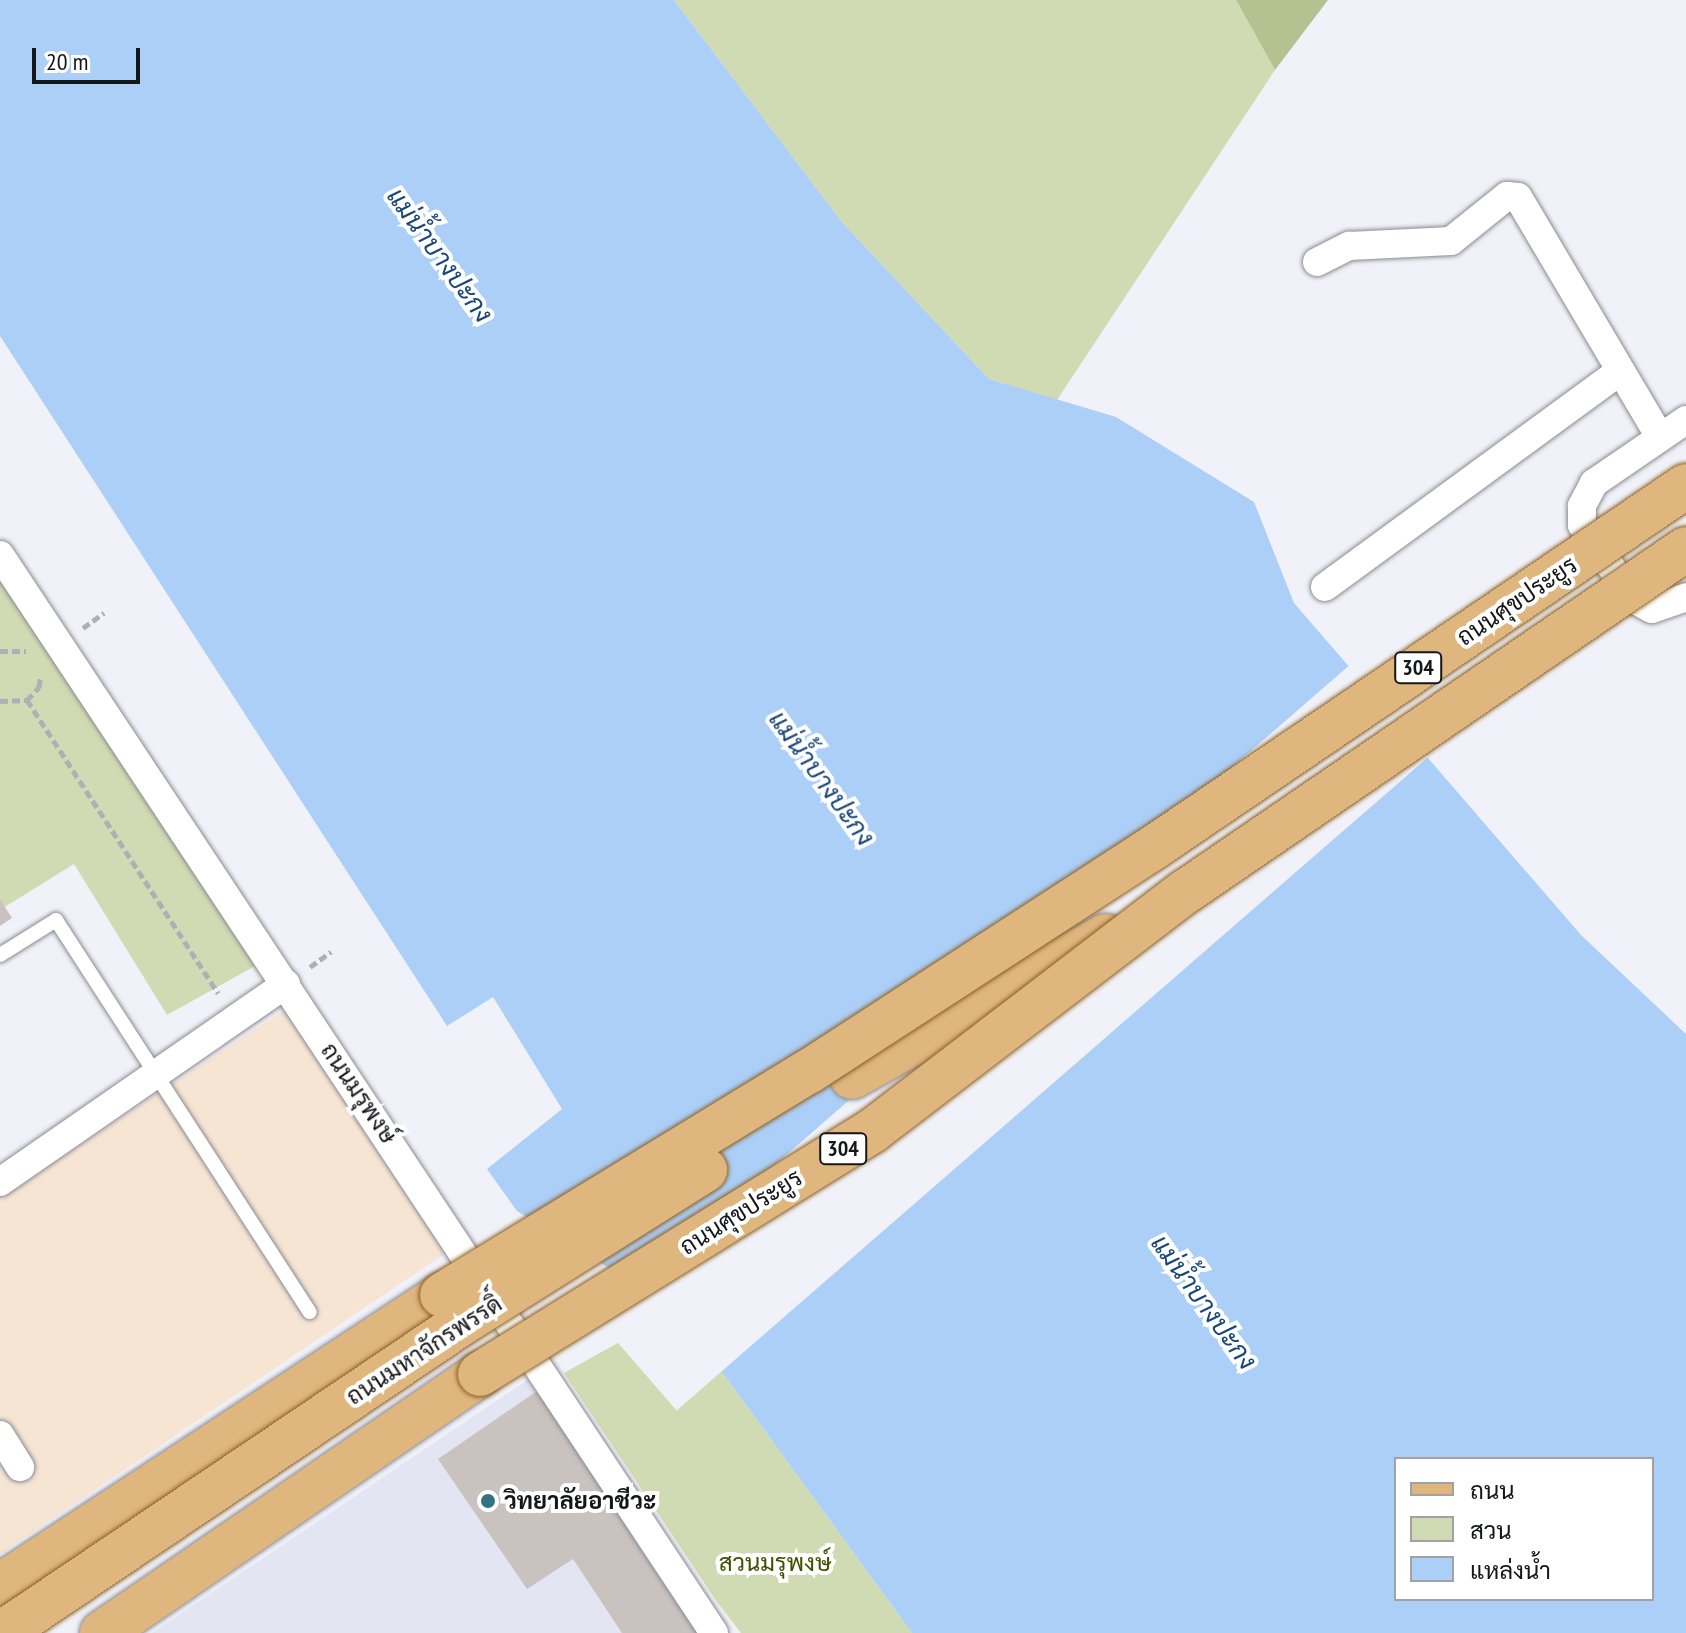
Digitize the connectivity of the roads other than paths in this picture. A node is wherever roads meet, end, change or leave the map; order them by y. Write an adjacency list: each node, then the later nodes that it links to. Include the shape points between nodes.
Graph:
1 (1317, 262): 2 (street, via 1349,246 1451,241 1507,196 1518,197)
2 (1620, 371): 4 (street); 8 (street)
3 (1686, 420): 4 (street)
4 (1660, 437): 9 (street, via 1594,483 1582,506 1582,525 1633,599 1652,609)
5 (1686, 486): 10 (main road, ถนนศุขประยูร / 304, bridge)
6 (1686, 549): 11 (main road, ถนนศุขประยูร / 304, bridge)
7 (0, 555): 13 (street, ถนนมรุพงษ์)
8 (1325, 587)
9 (1686, 597)
10 (1150, 850): 15 (main road, ถนนศุขประยูร / 304, bridge); 17 (main road, ถนนศุขประยูร / 304, bridge, via 808,1072)
11 (1185, 892): 15 (main road, ถนนศุขประยูร / 304, bridge); 23 (main road, ถนนศุขประยูร / 304, bridge, via 872,1131 480,1374)
12 (0, 955): 14 (lane, via 56,920)
13 (286, 984): 14 (street); 24 (street, ถนนมรุพงษ์)
14 (161, 1075): 16 (street); 18 (lane)
15 (852, 1077): 22 (main road, ถนนมหาจักรพรรดิ์, bridge, via 459,1325)
16 (0, 1182)
17 (442, 1295): 21 (main road, ถนนมหาจักรพรรดิ์)
18 (310, 1312)
19 (0, 1435): 20 (street)
20 (20, 1467)
21 (0, 1586)
22 (2, 1633)
23 (102, 1633)
24 (714, 1633)

